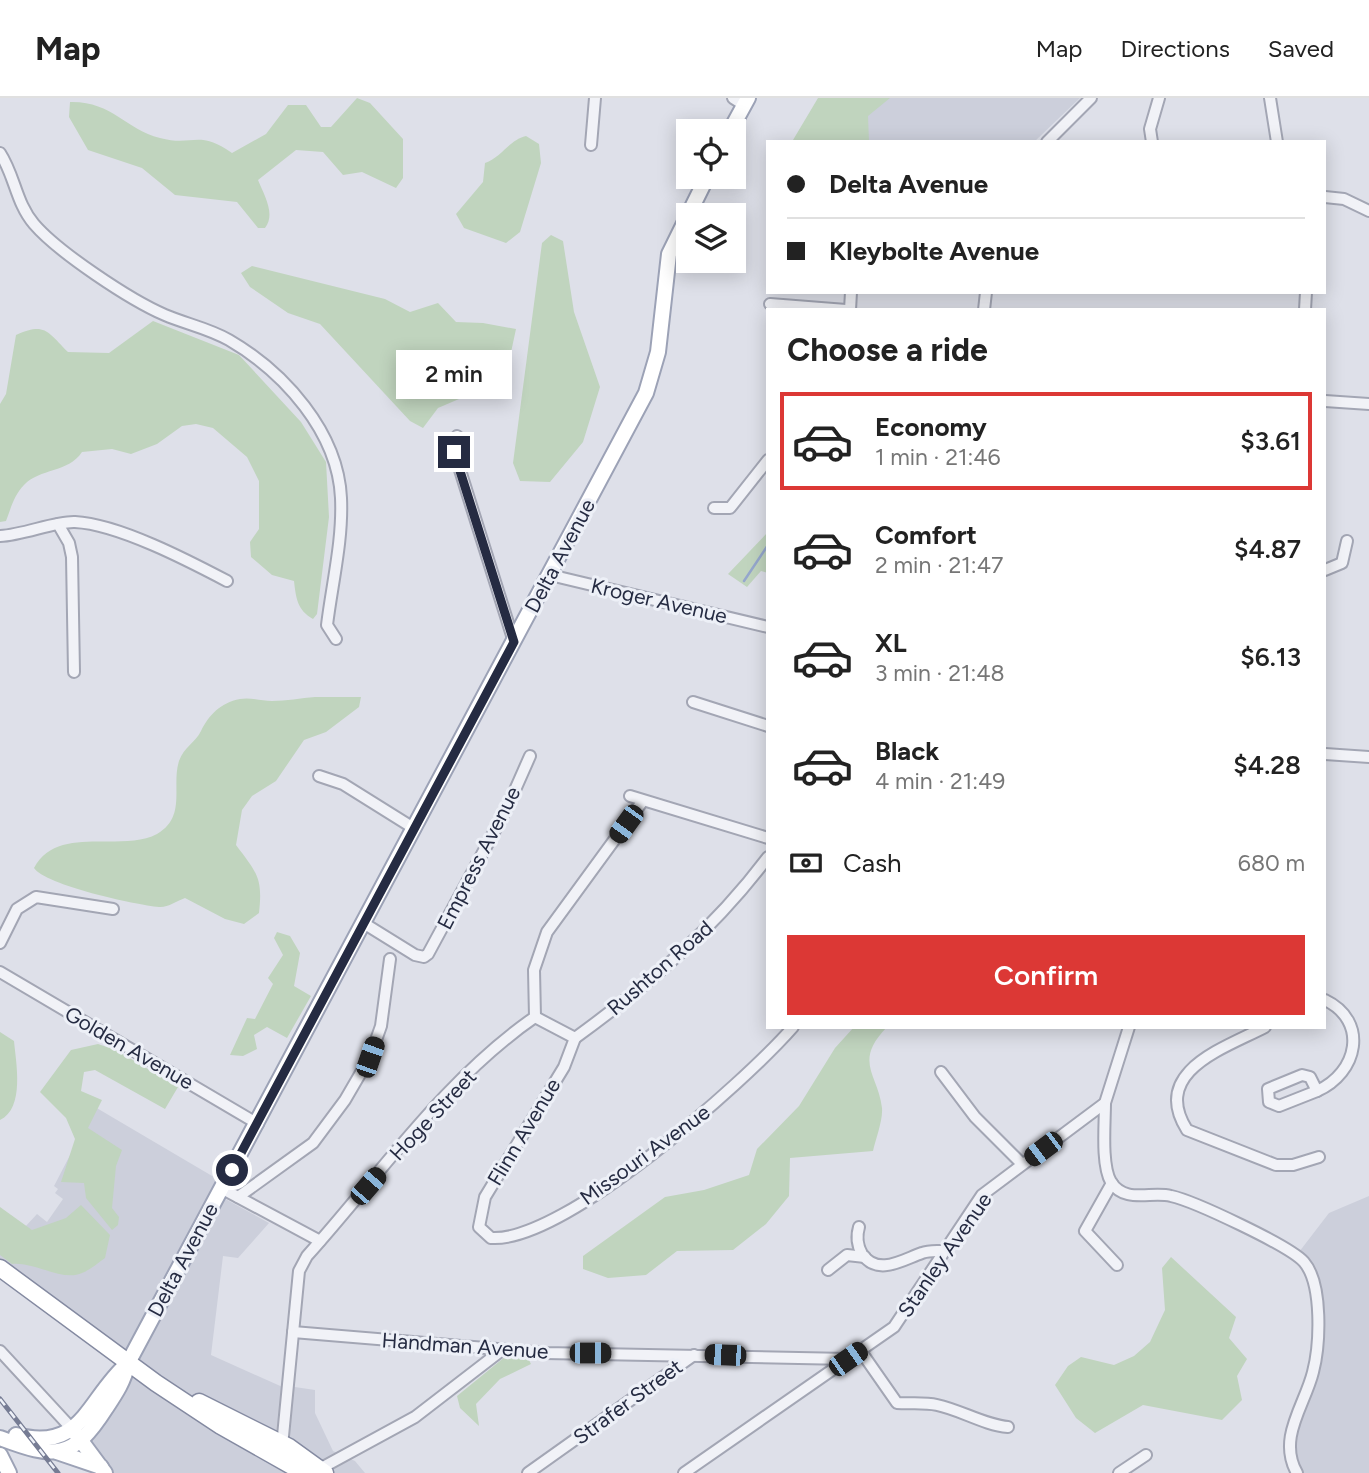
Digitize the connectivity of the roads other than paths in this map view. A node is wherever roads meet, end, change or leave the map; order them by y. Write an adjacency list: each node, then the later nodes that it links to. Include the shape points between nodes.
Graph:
1 (596, 98): 10 (street)
2 (1091, 98): 7 (street)
3 (1159, 98): 8 (street, via 1150,129)
4 (1270, 98): 9 (street)
5 (742, 100): 6 (main road)
6 (735, 119)
7 (1049, 140)
8 (1152, 140)
9 (1278, 140)
10 (591, 145)
11 (0, 153): 29 (street, via 18,199 44,235 146,306 242,348 284,386 322,430 335,463 341,498 327,625)
12 (701, 189): 26 (main road, Delta Avenue, via 669,254 658,352 646,393)
13 (1326, 197): 14 (street, via 1344,199)
14 (1369, 211)
15 (770, 304): 16 (street)
16 (822, 308)
17 (1326, 401): 18 (street)
18 (1369, 404)
19 (457, 436): 30 (street, via 454,452)
20 (766, 463): 21 (street, via 730,508)
21 (714, 508)
22 (58, 524): 23 (street); 27 (street, via 85,523 142,541); 31 (street, via 72,557)
23 (0, 536)
24 (1347, 541): 25 (street, via 1342,564)
25 (1326, 570)
26 (550, 575): 28 (street, Kroger Avenue); 30 (main road, Delta Avenue)
27 (227, 581)
28 (766, 628)
29 (335, 639)
30 (514, 642): 40 (main road, Delta Avenue)
31 (74, 672)
32 (693, 702): 33 (street)
33 (766, 725)
34 (1326, 754): 36 (street)
35 (530, 756): 44 (street, Empress Avenue, via 431,950 424,957 415,955)
36 (1369, 757)
37 (319, 776): 40 (street, via 343,784)
38 (630, 796): 39 (street)
39 (642, 802): 41 (street); 49 (street, via 547,932 534,970)
40 (415, 829): 44 (main road, Delta Avenue)
41 (766, 837)
42 (766, 859): 53 (street, Rushton Road, via 726,909 670,965)
43 (113, 909): 45 (street, via 36,897 17,909)
44 (365, 924): 57 (main road, Delta Avenue)
45 (0, 943)
46 (390, 959): 62 (street, via 382,1026 345,1100 313,1143)
47 (0, 972): 57 (street, Golden Avenue)
48 (1326, 1001): 55 (street, via 1337,1007 1351,1029 1353,1051 1340,1077)
49 (535, 1017): 53 (street); 65 (street, Hoge Street, via 494,1050 432,1112)
50 (791, 1029): 63 (street, Missouri Avenue, via 691,1124 542,1227 500,1239 485,1235)
51 (1128, 1029): 56 (street)
52 (1261, 1029): 58 (street, via 1187,1071 1178,1094 1181,1121 1187,1130 1276,1166)
53 (575, 1038): 63 (street, Flinn Avenue, via 564,1067 485,1197)
54 (941, 1072): 59 (street, via 975,1117)
55 (1317, 1091)
56 (1105, 1103): 59 (street, Stanley Avenue); 60 (street, via 1105,1146)
57 (258, 1124): 61 (main road, Delta Avenue)
58 (1319, 1157)
59 (1022, 1164): 66 (street, Stanley Avenue, via 982,1195)
60 (1112, 1183): 68 (street, via 1085,1231); 93 (street, via 1133,1196 1169,1195 1202,1207 1304,1262 1317,1293 1318,1329 1313,1373 1290,1438)
61 (221, 1188): 62 (street); 77 (main road, Delta Avenue)
62 (238, 1197): 65 (street)
63 (479, 1227)
64 (859, 1227): 67 (street, via 857,1240)
65 (320, 1241): 71 (street, Hoge Street, via 299,1271)
66 (944, 1251): 67 (street, via 929,1251 889,1266); 73 (street, Stanley Avenue, via 894,1327)
67 (865, 1257): 70 (street, via 847,1255)
68 (1117, 1265)
69 (0, 1268): 77 (highway)
70 (828, 1270)
71 (293, 1332): 72 (street, Handman Avenue); 83 (street, Hoge Street)
72 (502, 1350): 75 (street, Handman Avenue); 88 (street, via 415,1417)
73 (860, 1350): 76 (street, Stanley Avenue); 79 (street, via 897,1403 937,1405)
74 (0, 1351): 81 (street)
75 (694, 1354): 76 (street, Handman Avenue); 90 (street, Strafer Street)
76 (848, 1359): 91 (street, Stanley Avenue)
77 (128, 1363): 78 (highway); 81 (main road, Delta Avenue, via 115,1374)
78 (156, 1383): 83 (highway); 83 (highway, via 210,1419)
79 (1008, 1427)
80 (0, 1433): 81 (main road, via 44,1440)
81 (77, 1435): 84 (main road, Delta Avenue); 87 (main road)
82 (0, 1438): 84 (main road)
83 (277, 1449): 88 (highway)
84 (57, 1452): 87 (main road)
85 (0, 1455): 89 (main road)
86 (1146, 1455): 92 (street)
87 (103, 1470)
88 (315, 1472)
89 (9, 1473)
90 (528, 1473)
91 (684, 1473)
92 (1119, 1473)
93 (1297, 1473)

